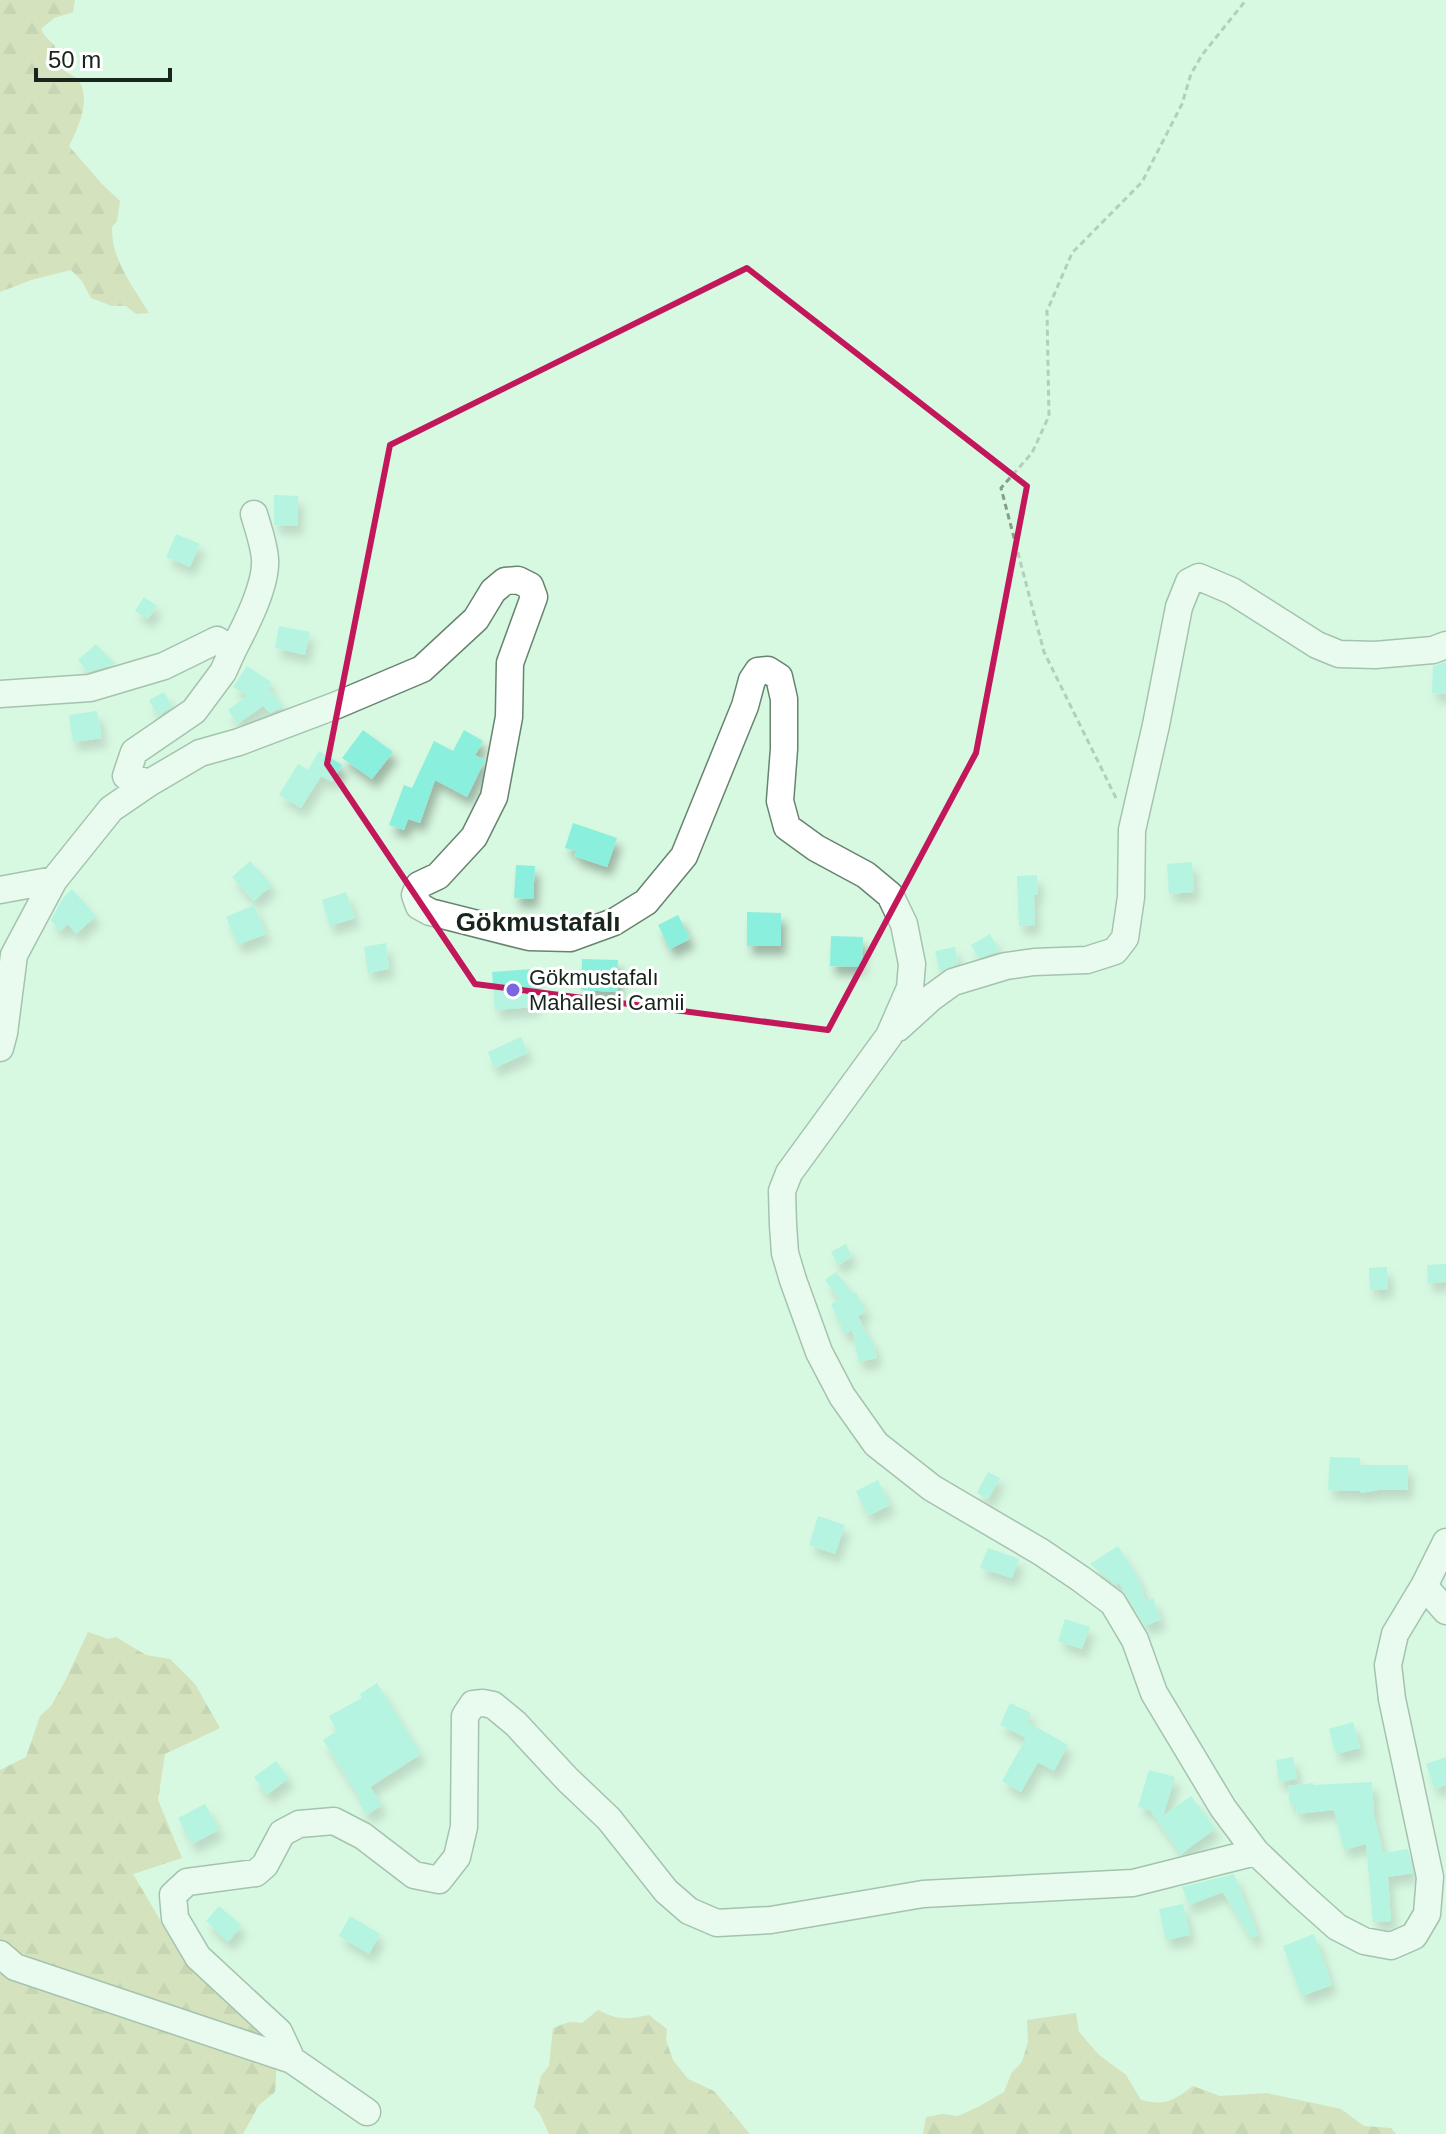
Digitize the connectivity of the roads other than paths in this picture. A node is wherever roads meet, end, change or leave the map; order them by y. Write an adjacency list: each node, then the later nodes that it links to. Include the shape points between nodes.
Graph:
1 (254, 514): 3 (street, via 266,560 259,591)
2 (1446, 645): 8 (street, via 1375,655 1339,654 1232,591 1199,577 1189,582 1179,607 1132,830 1125,938 1115,951 1087,960 1006,966 953,982)
3 (233, 650): 4 (street, via 217,640 164,666 90,688); 5 (street, via 194,711 134,752 126,776)
4 (0, 694)
5 (149, 783): 6 (street, via 111,809); 8 (street, via 200,753 422,669 476,619 493,591 505,581 518,580 530,586 534,597 510,663 509,717 494,797 474,837 438,876 419,885 419,906 529,937 570,938 614,922 646,902 684,856 752,680 758,671 768,670 779,677 784,699 780,801 787,827 866,875 890,895 904,924 912,964 910,988)
6 (54, 880): 7 (street); 9 (street, via 14,955)
7 (0, 890)
8 (889, 1036): 13 (street, via 789,1173 782,1191 785,1253 819,1352 876,1444 932,1488 1041,1552 1113,1603 1135,1640 1154,1693 1223,1808)
9 (0, 1048)
10 (1446, 1542): 11 (street)
11 (1424, 1586): 12 (street); 13 (street, via 1395,1634 1388,1665 1430,1877 1427,1914 1414,1936 1391,1946 1364,1941 1337,1927)
12 (1446, 1611)
13 (1256, 1852): 15 (street, via 1133,1883 923,1894 771,1920 717,1923 689,1911 666,1891 609,1819 516,1724 493,1705 473,1704 465,1716 464,1827 457,1857 439,1880 414,1875 334,1821 299,1824 282,1833 256,1873 187,1882 173,1895 175,1918 198,1957 279,2032)
14 (0, 1954): 15 (street, via 15,1967)
15 (292, 2060): 16 (street)
16 (367, 2112)

